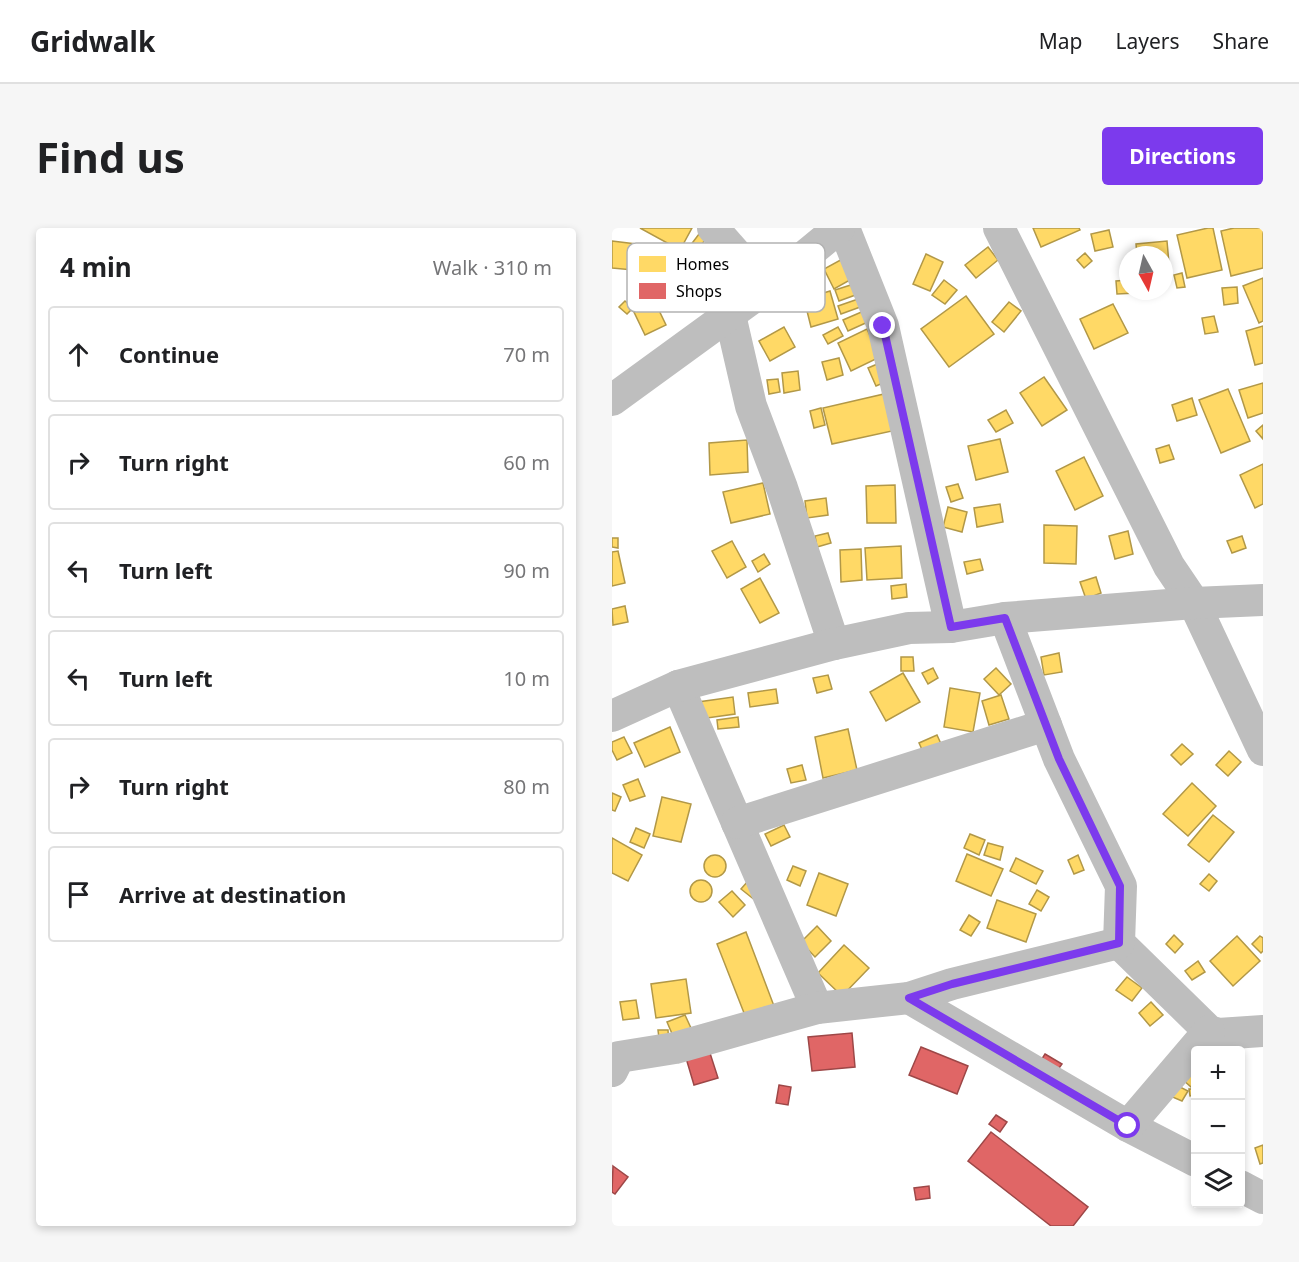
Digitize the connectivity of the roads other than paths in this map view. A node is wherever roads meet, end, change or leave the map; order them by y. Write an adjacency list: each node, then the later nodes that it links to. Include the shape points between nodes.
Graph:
1 (713, 228): 5 (street)
2 (839, 228): 6 (street)
3 (844, 228): 13 (street, via 883,326)
4 (999, 228): 11 (street, via 1169,566)
5 (726, 243)
6 (821, 243)
7 (733, 312): 8 (street)
8 (729, 315): 9 (street); 14 (street, via 751,406)
9 (612, 400)
10 (1263, 600): 11 (street)
11 (1194, 603): 12 (street); 18 (street)
12 (1005, 618): 13 (street); 17 (street)
13 (951, 627): 14 (street, via 909,628)
14 (834, 644): 15 (street)
15 (678, 686): 16 (street); 19 (street)
16 (612, 716)
17 (1046, 725): 19 (street); 20 (street, via 1120,886)
18 (1263, 750)
19 (737, 822): 22 (street)
20 (1119, 943): 21 (street); 23 (street)
21 (909, 998): 22 (street); 26 (street)
22 (817, 1008): 25 (street, via 675,1048)
23 (1209, 1031): 24 (street); 26 (street)
24 (1263, 1031)
25 (614, 1055)
26 (1128, 1126): 27 (street)
27 (1191, 1158)
28 (1245, 1188): 29 (street)
29 (1263, 1198)

